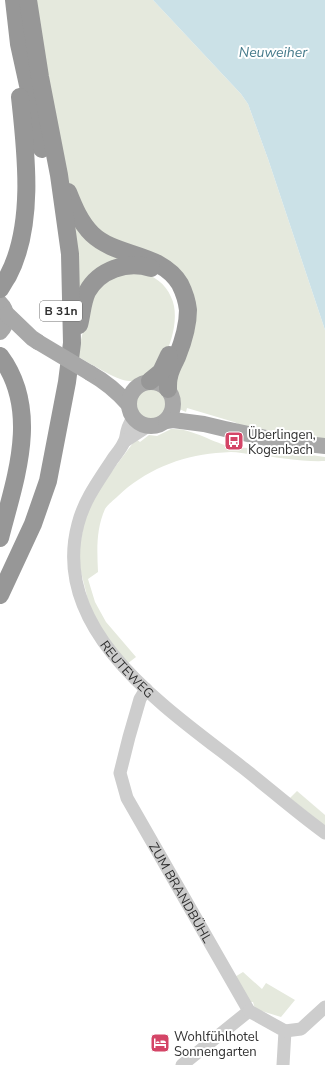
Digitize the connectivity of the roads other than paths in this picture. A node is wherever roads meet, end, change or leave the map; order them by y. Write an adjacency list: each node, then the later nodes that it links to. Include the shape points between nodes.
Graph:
1 (14, 0): 3 (highway, B 31n)
2 (28, 0): 4 (highway, B 31n)
3 (19, 44): 5 (highway, via 18,73 25,150 25,211 22,236 14,264); 20 (highway, B 31n, via 52,202 59,260 61,327 55,390 41,461 34,488)
4 (59, 175): 9 (highway, B 31n, via 70,254); 12 (highway, via 74,209 93,234 107,244 164,267 184,291 187,300 187,321 181,348 169,375)
5 (0, 289)
6 (3, 308): 7 (main road, via 5,325); 8 (main road)
7 (0, 333): 8 (main road)
8 (35, 340): 13 (main road, bridge, via 106,382)
9 (72, 343): 11 (highway, via 87,293 102,275 125,265 142,265 158,271 176,291 181,318 161,372); 21 (highway, B 31n, via 48,481 33,524)
10 (0, 356): 19 (highway, via 14,381 20,403 23,432 19,463)
11 (150, 381): 12 (main road, via 163,384); 13 (main road, via 141,384)
12 (171, 396): 14 (main road, via 172,413); 15 (main road, via 177,408)
13 (132, 404): 16 (main road, via 142,424); 17 (street, REUTEWEG)
14 (166, 421): 15 (main road); 16 (main road)
15 (204, 424): 18 (main road, via 280,441)
16 (148, 426): 17 (street, REUTEWEG)
17 (125, 441): 22 (street, REUTEWEG, via 92,489 82,510 74,542 74,572 81,600 96,631 110,651)
18 (325, 446)
19 (0, 538)
20 (0, 573)
21 (0, 595)
22 (146, 689): 23 (street, REUTEWEG, via 185,724); 25 (street, ZUM BRANDBÜHL, via 140,699 120,773 127,798)
23 (325, 833)
24 (325, 1008): 26 (street, via 300,1029)
25 (249, 1011): 26 (street); 27 (street)
26 (285, 1031): 28 (street)
27 (182, 1065)
28 (283, 1065)

